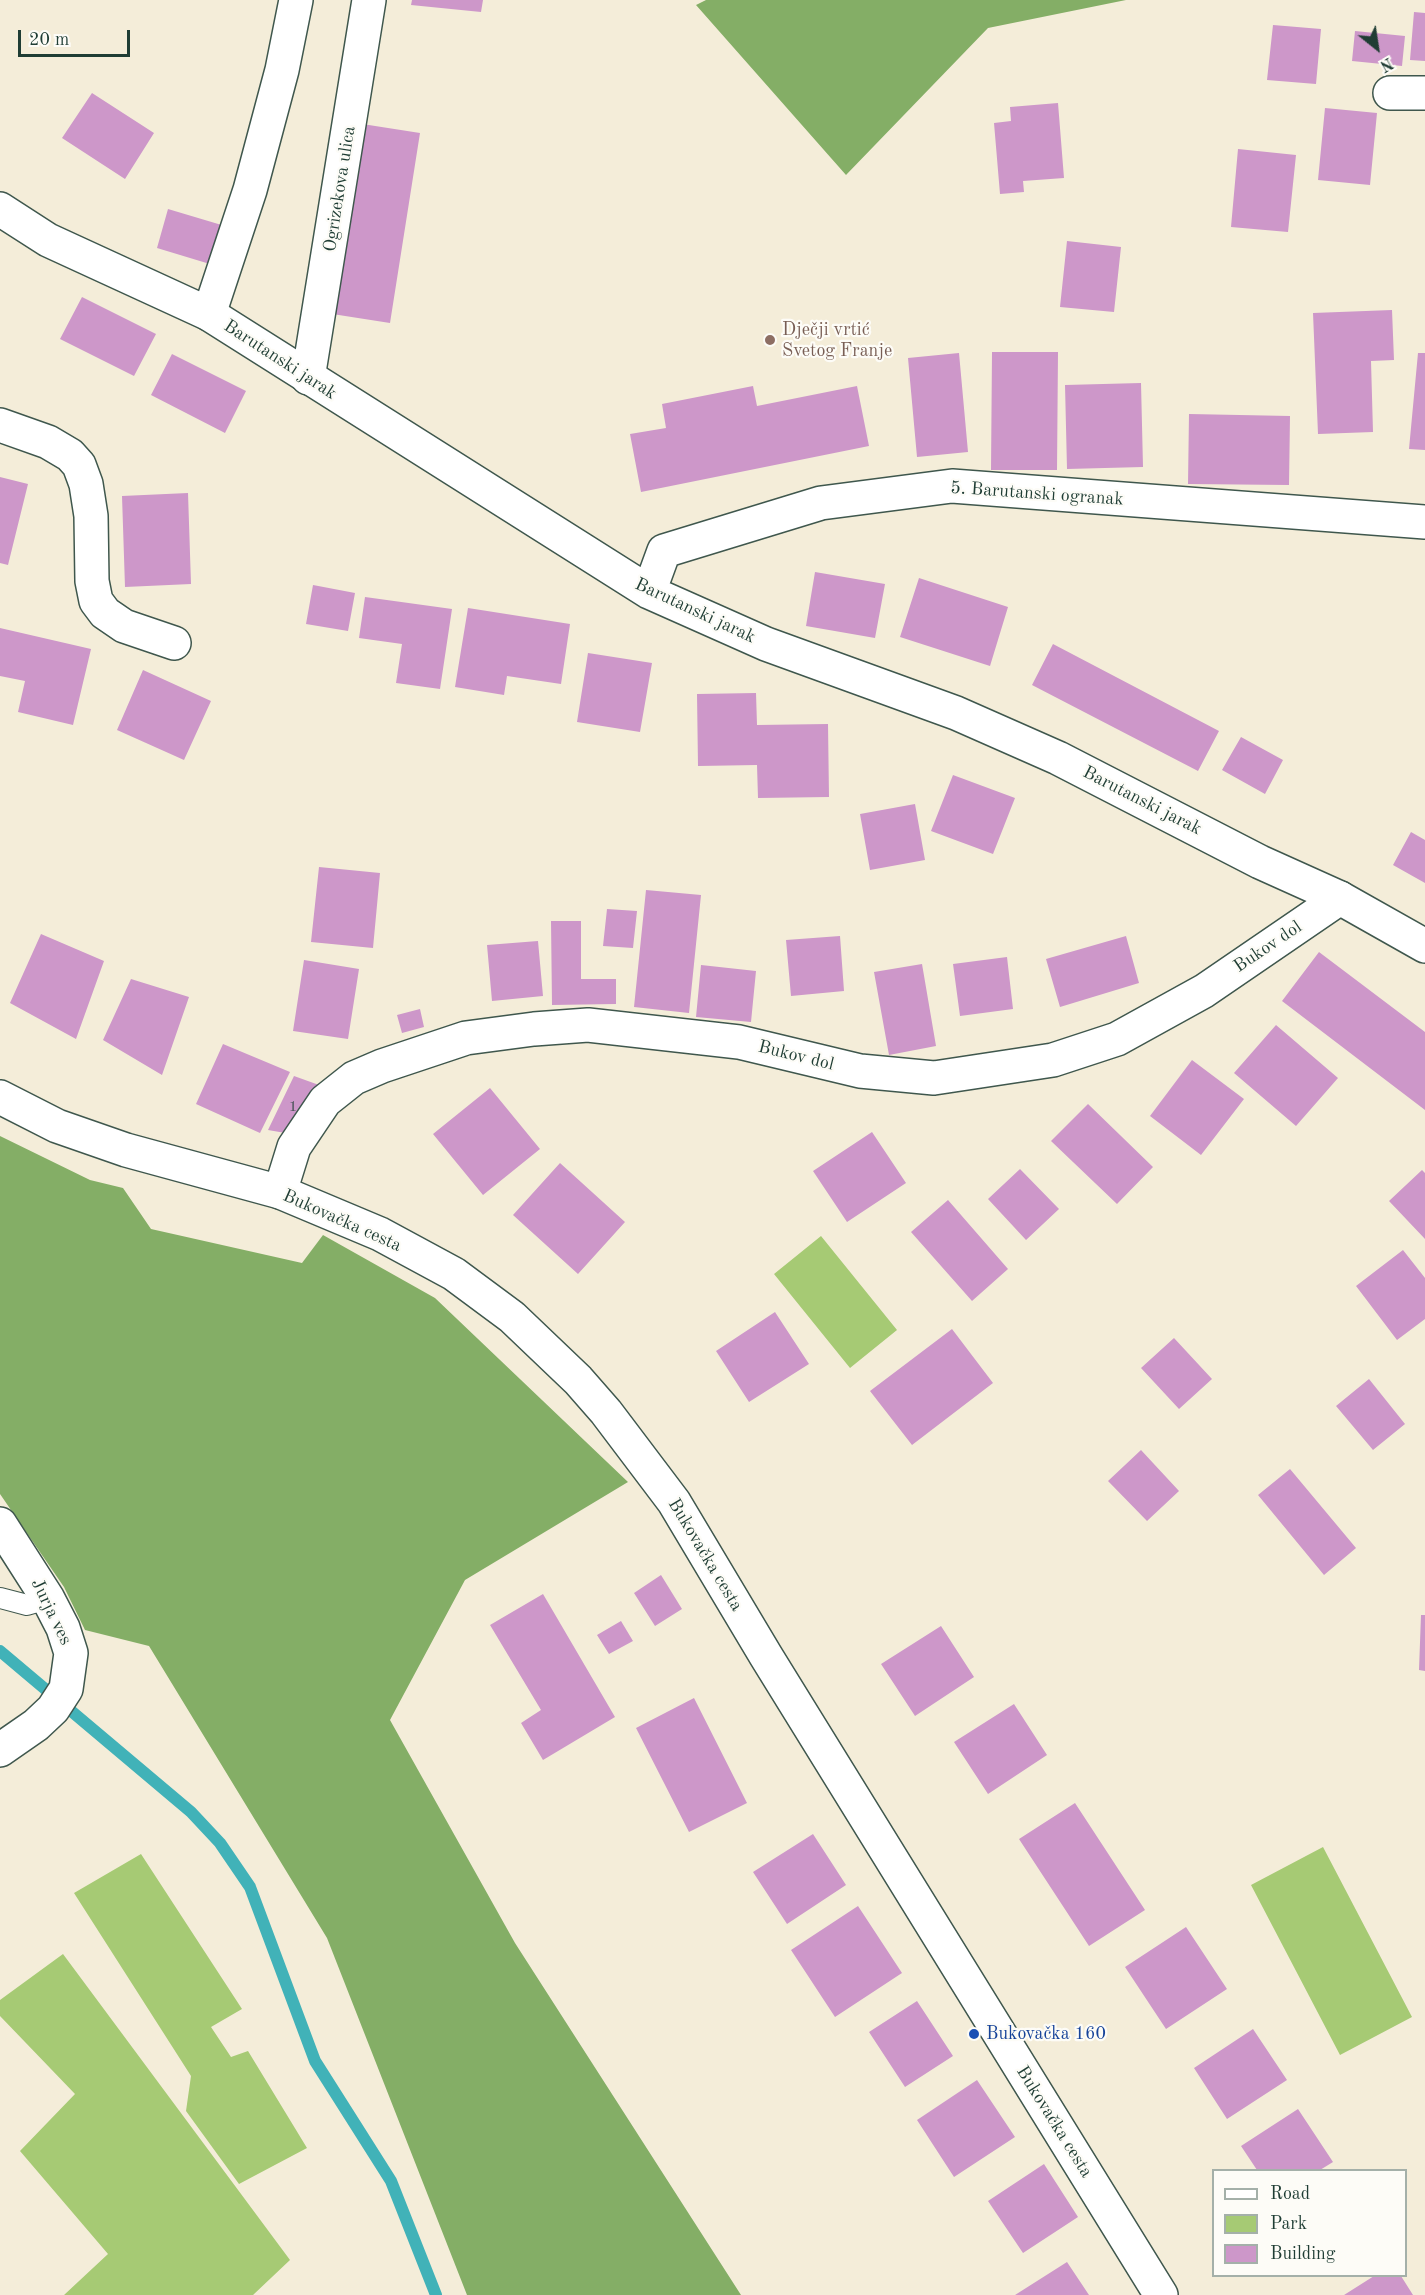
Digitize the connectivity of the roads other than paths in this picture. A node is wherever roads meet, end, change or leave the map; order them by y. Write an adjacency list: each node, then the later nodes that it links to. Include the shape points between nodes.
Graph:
1 (296, 0): 6 (street, via 253,180)
2 (369, 0): 7 (street, Ogrizekova ulica)
3 (1390, 93): 4 (street)
4 (1425, 93)
5 (0, 209): 6 (street, Barutanski jarak, via 48,240)
6 (209, 314): 7 (street, Barutanski jarak)
7 (308, 378): 10 (street, Barutanski jarak)
8 (0, 425): 11 (street, via 48,442 79,465 91,516 96,601 124,626)
9 (1425, 522): 10 (street, 5. Barutanski ogranak, via 952,486 821,503 664,551)
10 (649, 592): 12 (street, Barutanski jarak, via 766,644 956,713 1058,758 1260,862)
11 (174, 643)
12 (1340, 898): 13 (street, Barutanski jarak); 15 (street, Bukov dol, via 1204,991 1117,1039 1053,1060 934,1078 860,1071 739,1042 588,1025 466,1038 354,1078 325,1101 294,1147)
13 (1425, 946)
14 (0, 1097): 15 (street, Bukovačka cesta, via 57,1126 126,1150)
15 (280, 1192): 20 (street, Bukovačka cesta, via 380,1234 454,1274 512,1317 606,1412 674,1502)
16 (0, 1524): 18 (street, Jurja ves)
17 (0, 1598): 18 (lane, via 27,1605)
18 (48, 1599): 19 (street, Jurja ves, via 71,1653 60,1699 36,1725)
19 (0, 1750)
20 (1161, 2295)

